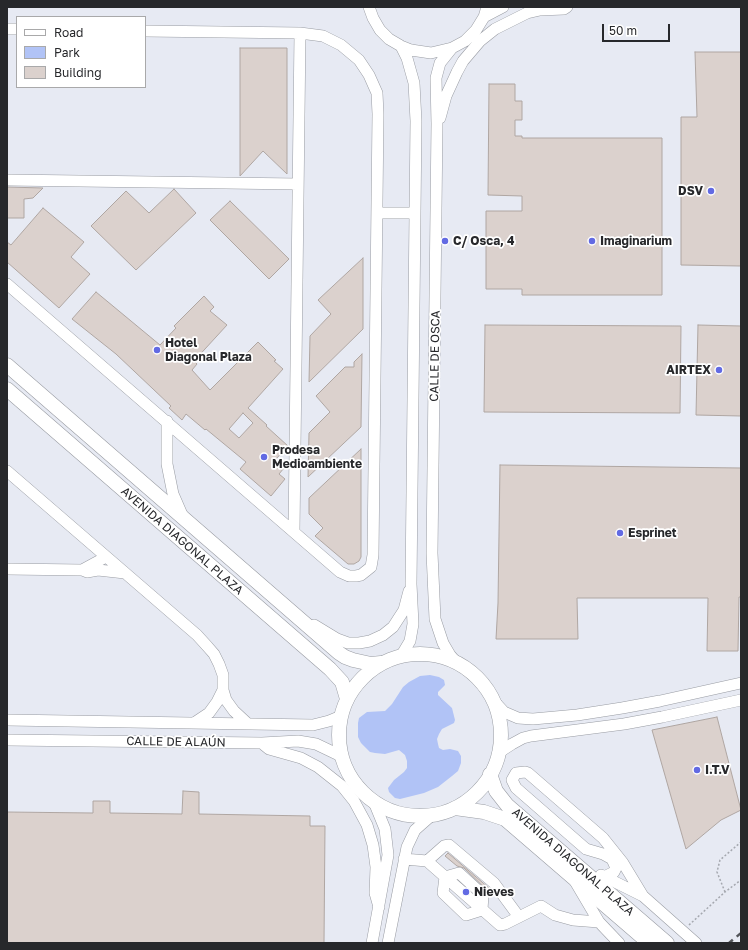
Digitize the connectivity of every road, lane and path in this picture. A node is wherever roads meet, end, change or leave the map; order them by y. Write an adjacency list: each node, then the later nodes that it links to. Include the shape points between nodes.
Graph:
1 (362, 7): 6 (street)
2 (369, 7): 6 (street)
3 (503, 7): 5 (street)
4 (567, 7): 11 (street, via 527,13 495,29 480,41 463,61 451,82)
5 (486, 12): 10 (street, via 476,30 465,41)
6 (373, 18): 9 (street, via 380,30)
7 (146, 31): 8 (street)
8 (300, 33): 13 (street); 14 (street, via 323,36 341,45 359,60 369,74 377,94)
9 (401, 46): 10 (street, via 421,52); 15 (street, CALLE DE OSCA, via 414,83)
10 (452, 48): 11 (street, CALLE DE OSCA, via 440,63 437,73)
11 (438, 124): 32 (street, CALLE DE OSCA, via 433,606 440,634)
12 (7, 180): 13 (street)
13 (298, 184): 22 (street)
14 (377, 213): 15 (street); 22 (street, via 373,555 370,567 361,575 348,576)
15 (415, 213): 29 (street, CALLE DE OSCA)
16 (7, 284): 19 (street)
17 (7, 365): 21 (main road, AVENIDA DIAGONAL PLAZA)
18 (7, 389): 36 (main road, AVENIDA DIAGONAL PLAZA, via 335,674 342,682)
19 (167, 421): 21 (street, AVENIDA DIAGONAL PLAZA, via 167,464 173,494); 22 (street)
20 (7, 471): 23 (street)
21 (183, 517): 30 (main road, AVENIDA DIAGONAL PLAZA)
22 (294, 532)
23 (89, 543): 24 (street); 25 (street, via 90,553)
24 (106, 557): 25 (street); 27 (street, via 103,566); 28 (street)
25 (84, 568): 26 (street); 27 (street, via 90,572)
26 (7, 569)
27 (98, 570): 28 (street)
28 (125, 573): 35 (street, via 197,635 214,654 223,675)
29 (411, 584): 30 (street, via 404,610 393,626 383,635 359,643 337,639); 31 (street, CALLE DE OSCA, via 412,631 410,641)
30 (286, 606): 33 (main road, AVENIDA DIAGONAL PLAZA, via 345,658 371,664)
31 (401, 656): 32 (main road, via 429,654); 33 (main road)
32 (456, 662): 37 (main road, via 472,672)
33 (381, 663): 36 (main road, via 360,681)
34 (741, 683): 37 (street, via 622,708 532,719 518,718 504,712)
35 (223, 690): 41 (street, via 209,713); 42 (street, via 234,711)
36 (347, 699): 39 (main road)
37 (494, 700): 45 (main road, via 501,735)
38 (741, 700): 45 (street, via 624,724 531,736)
39 (341, 716): 42 (street, CALLE DE ALAÚN, via 313,725); 46 (main road)
40 (7, 720): 41 (street, CALLE DE ALAÚN)
41 (194, 723): 42 (street, CALLE DE ALAÚN)
42 (248, 724)
43 (7, 740): 44 (street, CALLE DE ALAÚN)
44 (262, 743): 46 (street, CALLE DE ALAÚN, via 308,742); 61 (street, via 269,749 301,758 318,767 342,786 354,800 367,825 373,845 376,867 375,893)
45 (498, 753): 47 (main road)
46 (341, 756): 48 (main road, via 352,781)
47 (490, 774): 49 (main road, via 475,793); 56 (main road, AVENIDA DIAGONAL PLAZA, via 503,801)
48 (374, 802): 50 (main road, via 399,813); 61 (street, via 388,846)
49 (455, 808): 50 (main road); 56 (main road, AVENIDA DIAGONAL PLAZA, via 484,812 505,819)
50 (432, 815): 54 (street, via 412,835)
51 (603, 838): 53 (street); 53 (street, via 528,773 520,772 514,776 512,780 516,788 586,849); 60 (street, via 623,863)
52 (741, 842): 59 (path, via 720,860 717,872)
53 (597, 852): 57 (street, via 608,855 615,864 614,872)
54 (404, 859): 55 (street); 66 (street)
55 (427, 861): 62 (street, via 500,925); 62 (street, via 444,846 449,845 494,883)
56 (576, 872): 57 (street); 63 (street); 68 (main road, AVENIDA DIAGONAL PLAZA); 69 (main road, AVENIDA DIAGONAL PLAZA)
57 (604, 877): 60 (street)
58 (741, 880): 59 (path)
59 (725, 892): 64 (path)
60 (643, 896): 64 (street)
61 (379, 907): 65 (street)
62 (519, 917): 63 (street, via 541,906 555,915 573,920)
63 (599, 922): 67 (street)
64 (682, 931): 70 (street)
65 (372, 943)
66 (388, 943)
67 (619, 943)
68 (649, 943)
69 (667, 943)
70 (696, 943)

